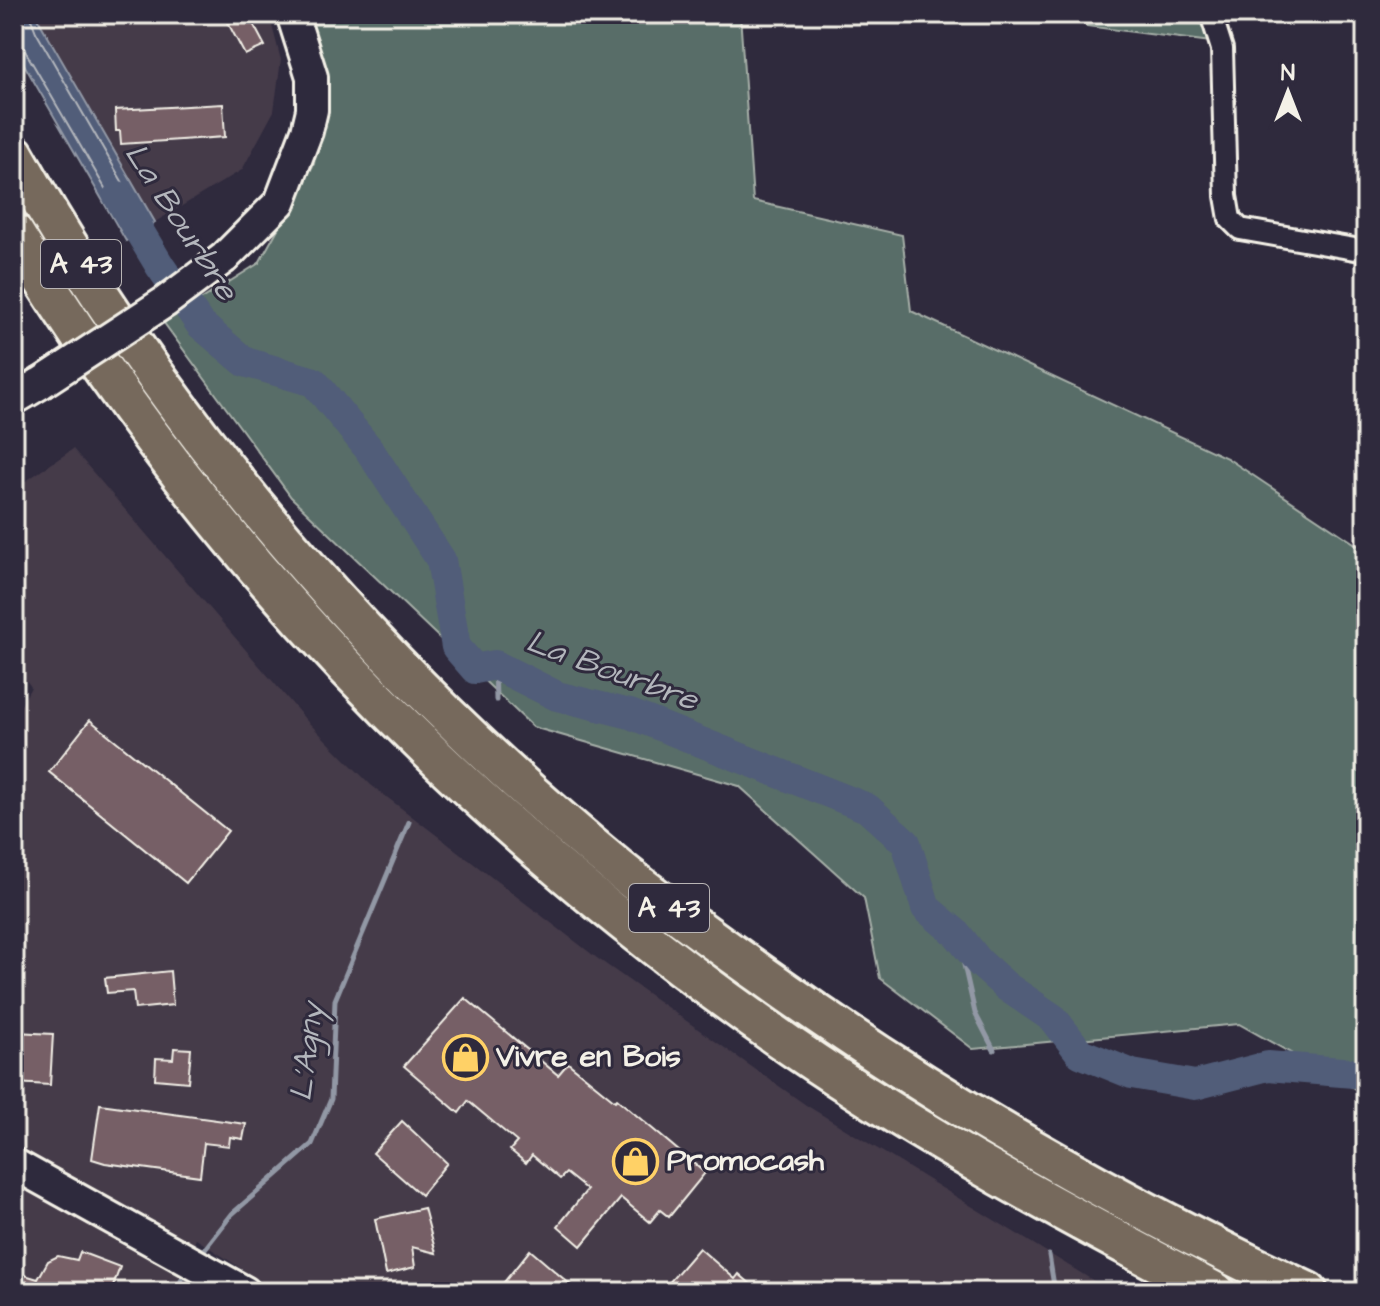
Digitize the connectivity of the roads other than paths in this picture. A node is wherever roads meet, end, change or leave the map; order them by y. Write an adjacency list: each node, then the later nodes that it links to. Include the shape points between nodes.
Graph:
1 (292, 14): 6 (street, bridge, via 312,77 312,110 280,202 224,258 165,302)
2 (1211, 14): 5 (street, via 1222,49 1230,219 1240,229)
3 (14, 154): 10 (highway, A 43, via 153,371 225,468 365,630 554,813 686,921 936,1091 1058,1163)
4 (14, 233): 9 (highway, A 43, via 129,406 219,525 341,664 532,847 651,945 793,1048 915,1126)
5 (1366, 251)
6 (14, 399)
7 (14, 1164): 8 (street)
8 (245, 1292)
9 (1215, 1292)
10 (1308, 1292)

